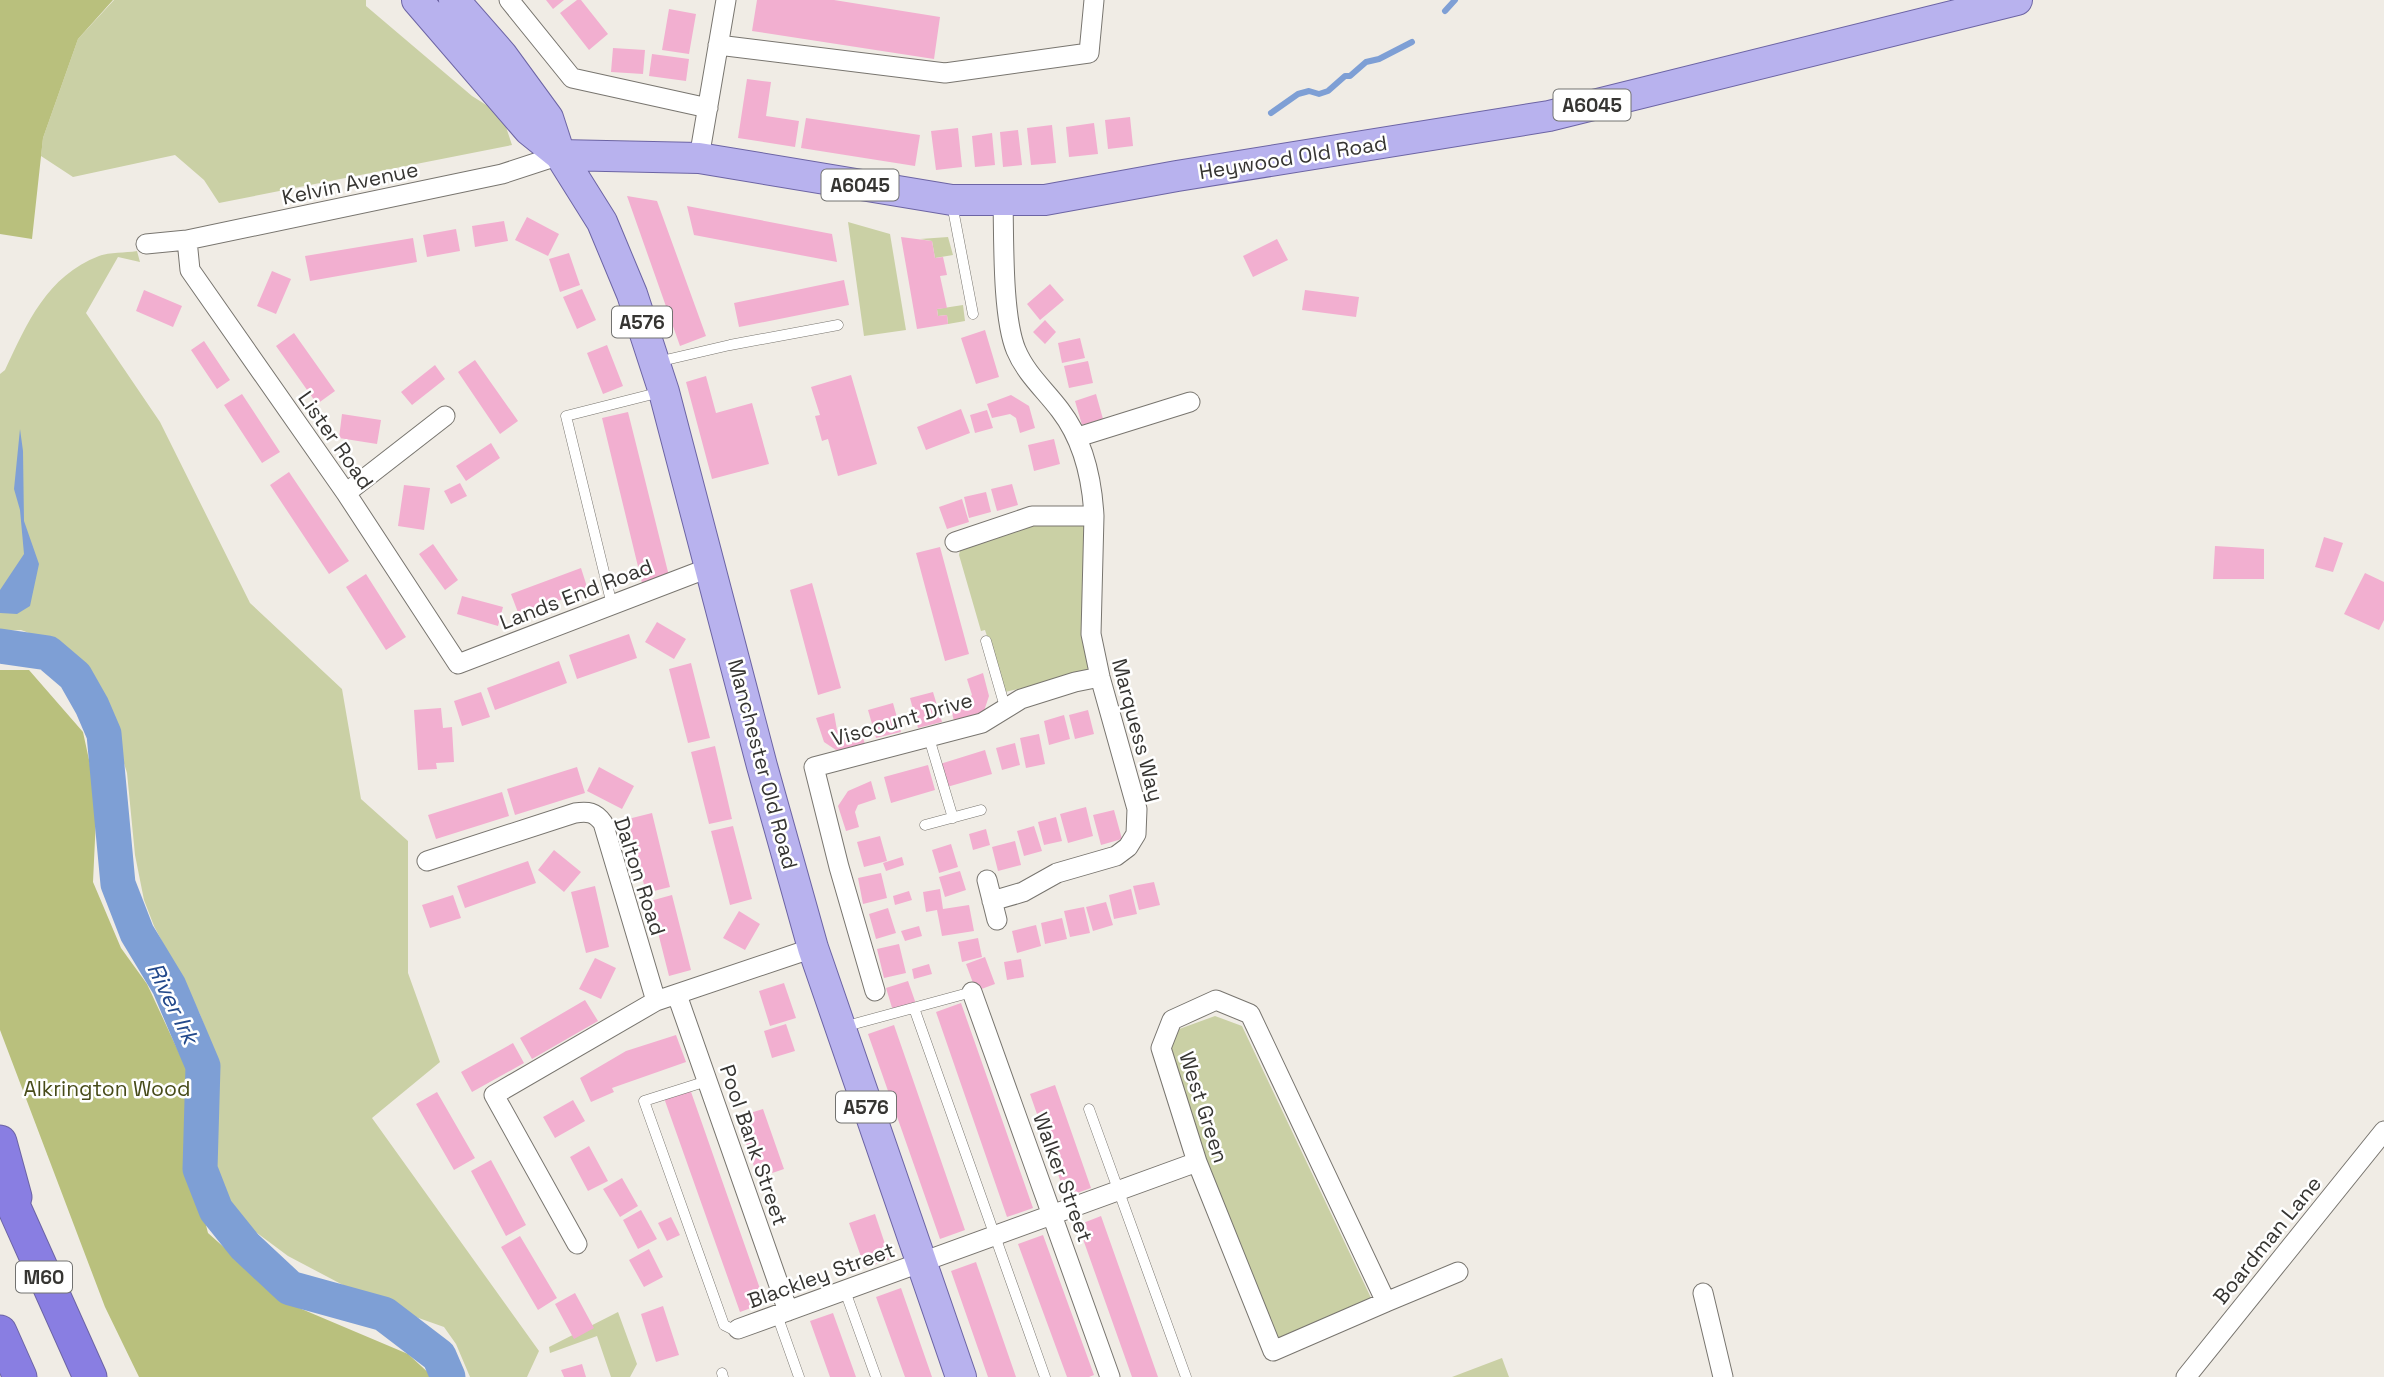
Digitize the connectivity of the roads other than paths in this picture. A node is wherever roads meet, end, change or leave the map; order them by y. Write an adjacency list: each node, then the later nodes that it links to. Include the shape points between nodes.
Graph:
1 (418, 0): 9 (main road, Manchester Old Road / A576, via 529,130)
2 (454, 0): 9 (main road, Manchester Old Road / A576, via 548,118)
3 (509, 0): 8 (street, via 572,78)
4 (726, 0): 7 (street)
5 (1094, 0): 7 (street, via 1089,53 945,74)
6 (2017, 0): 12 (main road, Heywood Old Road / A6045, via 1549,116 1045,200)
7 (718, 45): 8 (street)
8 (708, 107): 10 (street)
9 (560, 155): 10 (main road, Heywood Old Road / A6045); 13 (street, Kelvin Avenue, via 502,174); 17 (main road, Manchester Old Road / A576, via 613,247)
10 (699, 158): 11 (main road, Heywood Old Road / A6045)
11 (952, 200): 12 (main road, Heywood Old Road / A6045); 15 (lane)
12 (1003, 200): 21 (street, Marquess Way, via 1014,345 1029,374)
13 (187, 240): 14 (street, Kelvin Avenue); 22 (street, Lister Road, via 190,270)
14 (146, 244)
15 (972, 314)
16 (838, 325): 17 (lane)
17 (656, 362): 18 (main road, Manchester Old Road / A576)
18 (664, 392): 25 (main road, Manchester Old Road / A576); 26 (lane, via 566,416)
19 (1191, 402): 21 (street)
20 (445, 416): 22 (street)
21 (1078, 437): 23 (street, Marquess Way)
22 (346, 493): 28 (street, Lister Road)
23 (1094, 516): 24 (street, via 1032,516); 29 (street, Marquess Way, via 1090,614)
24 (955, 542)
25 (711, 567): 26 (street, Lands End Road); 37 (main road, Manchester Old Road / A576)
26 (612, 605): 28 (street, Lands End Road)
27 (986, 641): 30 (lane)
28 (458, 664)
29 (1100, 677): 30 (street, Viscount Drive); 36 (street, Marquess Way, via 1137,809 1136,834 1116,856 1057,873 994,911)
30 (1005, 707): 31 (street, Viscount Drive, via 982,723)
31 (929, 738): 33 (lane); 38 (street, Viscount Drive, via 814,768)
32 (981, 810): 33 (lane)
33 (953, 818): 34 (lane)
34 (925, 825)
35 (427, 861): 41 (street, Dalton Road, via 575,813 588,811 598,816)
36 (986, 880)
37 (813, 948): 40 (street); 43 (main road, Manchester Old Road / A576)
38 (875, 991)
39 (972, 992): 42 (lane); 51 (street, Walker Street)
40 (677, 995): 41 (street); 44 (street, Pool Bank Street)
41 (656, 1001): 54 (street, via 494,1095)
42 (914, 1008): 43 (lane); 53 (lane)
43 (839, 1028): 55 (main road, Manchester Old Road / A576)
44 (707, 1081): 60 (street, Pool Bank Street); 61 (lane, via 644,1101 724,1325)
45 (1089, 1109): 50 (lane)
46 (2384, 1131): 72 (street, Boardman Lane)
47 (0, 1142): 52 (highway, M60)
48 (1197, 1162): 50 (street, Blackley Street); 59 (street, West Green, via 1273,1351); 59 (street, West Green, via 1161,1048 1172,1020 1216,1000 1250,1014)
49 (0, 1176): 52 (highway, M60)
50 (1119, 1190): 51 (street, Blackley Street); 70 (lane)
51 (1052, 1214): 53 (street, Blackley Street); 69 (street, Walker Street)
52 (25, 1235): 64 (highway, M60)
53 (995, 1235): 55 (street, Blackley Street); 68 (lane)
54 (577, 1244)
55 (920, 1264): 57 (street, Blackley Street); 67 (main road, Manchester Old Road / A576)
56 (1458, 1272): 59 (street, West Green)
57 (845, 1291): 60 (street, Blackley Street); 66 (lane)
58 (1703, 1293): 71 (street)
59 (1386, 1302)
60 (783, 1313): 61 (street, Blackley Street); 65 (lane)
61 (738, 1329)
62 (0, 1332): 63 (highway)
63 (20, 1377)
64 (90, 1377)
65 (799, 1377)
66 (876, 1377)
67 (961, 1377)
68 (1045, 1377)
69 (1110, 1377)
70 (1186, 1377)
71 (1723, 1377)
72 (2186, 1377)

